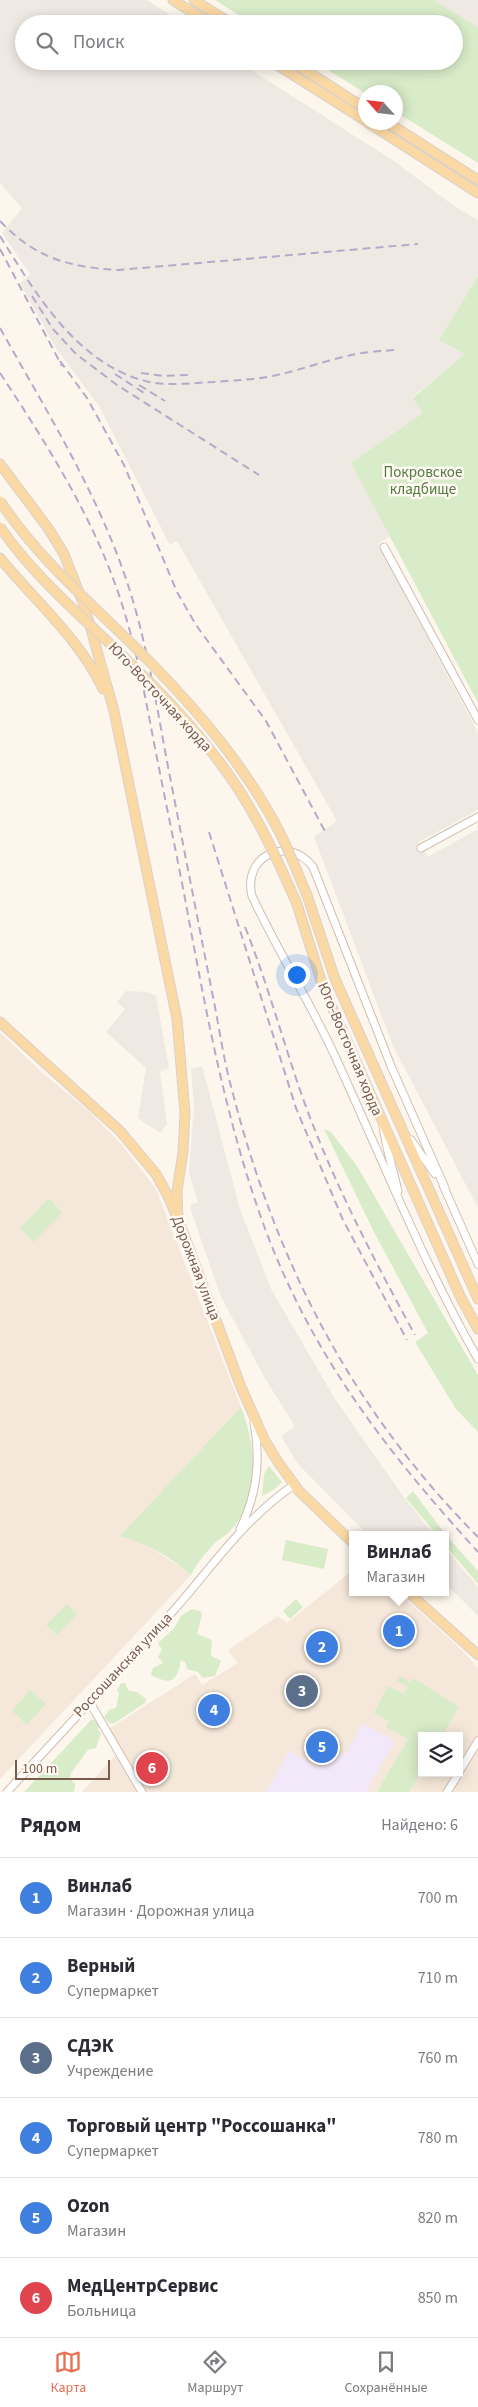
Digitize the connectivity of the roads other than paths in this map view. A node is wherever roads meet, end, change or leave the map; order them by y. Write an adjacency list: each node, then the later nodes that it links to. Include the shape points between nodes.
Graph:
1 (173, 0): 3 (main road)
2 (194, 0): 4 (main road)
3 (197, 15)
4 (218, 15)
5 (285, 70): 8 (main road)
6 (304, 70): 7 (main road)
7 (358, 104)
8 (358, 117)
9 (379, 130): 12 (main road)
10 (400, 130): 11 (main road)
11 (478, 180)
12 (478, 193)
13 (0, 464): 18 (main road, via 64,554 85,608)
14 (0, 501): 23 (main road, Юго-Восточная хорда, bridge, via 47,562 146,658 228,750 246,775 280,833 307,895 335,980)
15 (0, 528): 24 (main road, Юго-Восточная хорда, bridge, via 36,572 137,669 218,759 255,816 297,904 323,987)
16 (384, 547): 19 (street)
17 (0, 558): 18 (main road, via 98,677)
18 (114, 711): 25 (main road, via 177,1019 185,1114)
19 (478, 720)
20 (478, 817): 21 (street)
21 (421, 848)
22 (0, 1022): 26 (main road, Дорожная улица, via 120,1131)
23 (396, 1114): 27 (street, via 413,1145); 32 (main road, Юго-Восточная хорда)
24 (382, 1121): 29 (street); 33 (main road, Юго-Восточная хорда)
25 (179, 1177): 26 (main road, via 168,1185); 28 (main road); 30 (main road)
26 (161, 1182): 28 (main road, Дорожная улица)
27 (445, 1188): 29 (street, via 391,1066 313,867 295,852 266,855 251,875 252,896 333,1052); 31 (street)
28 (168, 1196): 30 (main road, Дорожная улица)
29 (400, 1204): 34 (street)
30 (178, 1220): 35 (main road, Дорожная улица)
31 (478, 1264)
32 (478, 1299)
33 (478, 1329)
34 (478, 1359)
35 (253, 1415): 36 (main road, Дорожная улица, via 271,1451); 37 (street, Россошанская улица, via 258,1470 252,1501)
36 (294, 1485): 37 (street, Россошанская улица, via 273,1500); 38 (main road, Дорожная улица)
37 (236, 1536): 41 (street, Россошанская улица)
38 (349, 1539)
39 (412, 1596): 40 (main road)
40 (478, 1655)
41 (89, 1701): 45 (street, Россошанская улица); 46 (street)
42 (478, 1741): 43 (street)
43 (463, 1766)
44 (456, 1777): 47 (street)
45 (7, 1792)
46 (142, 1792)
47 (447, 1792)

